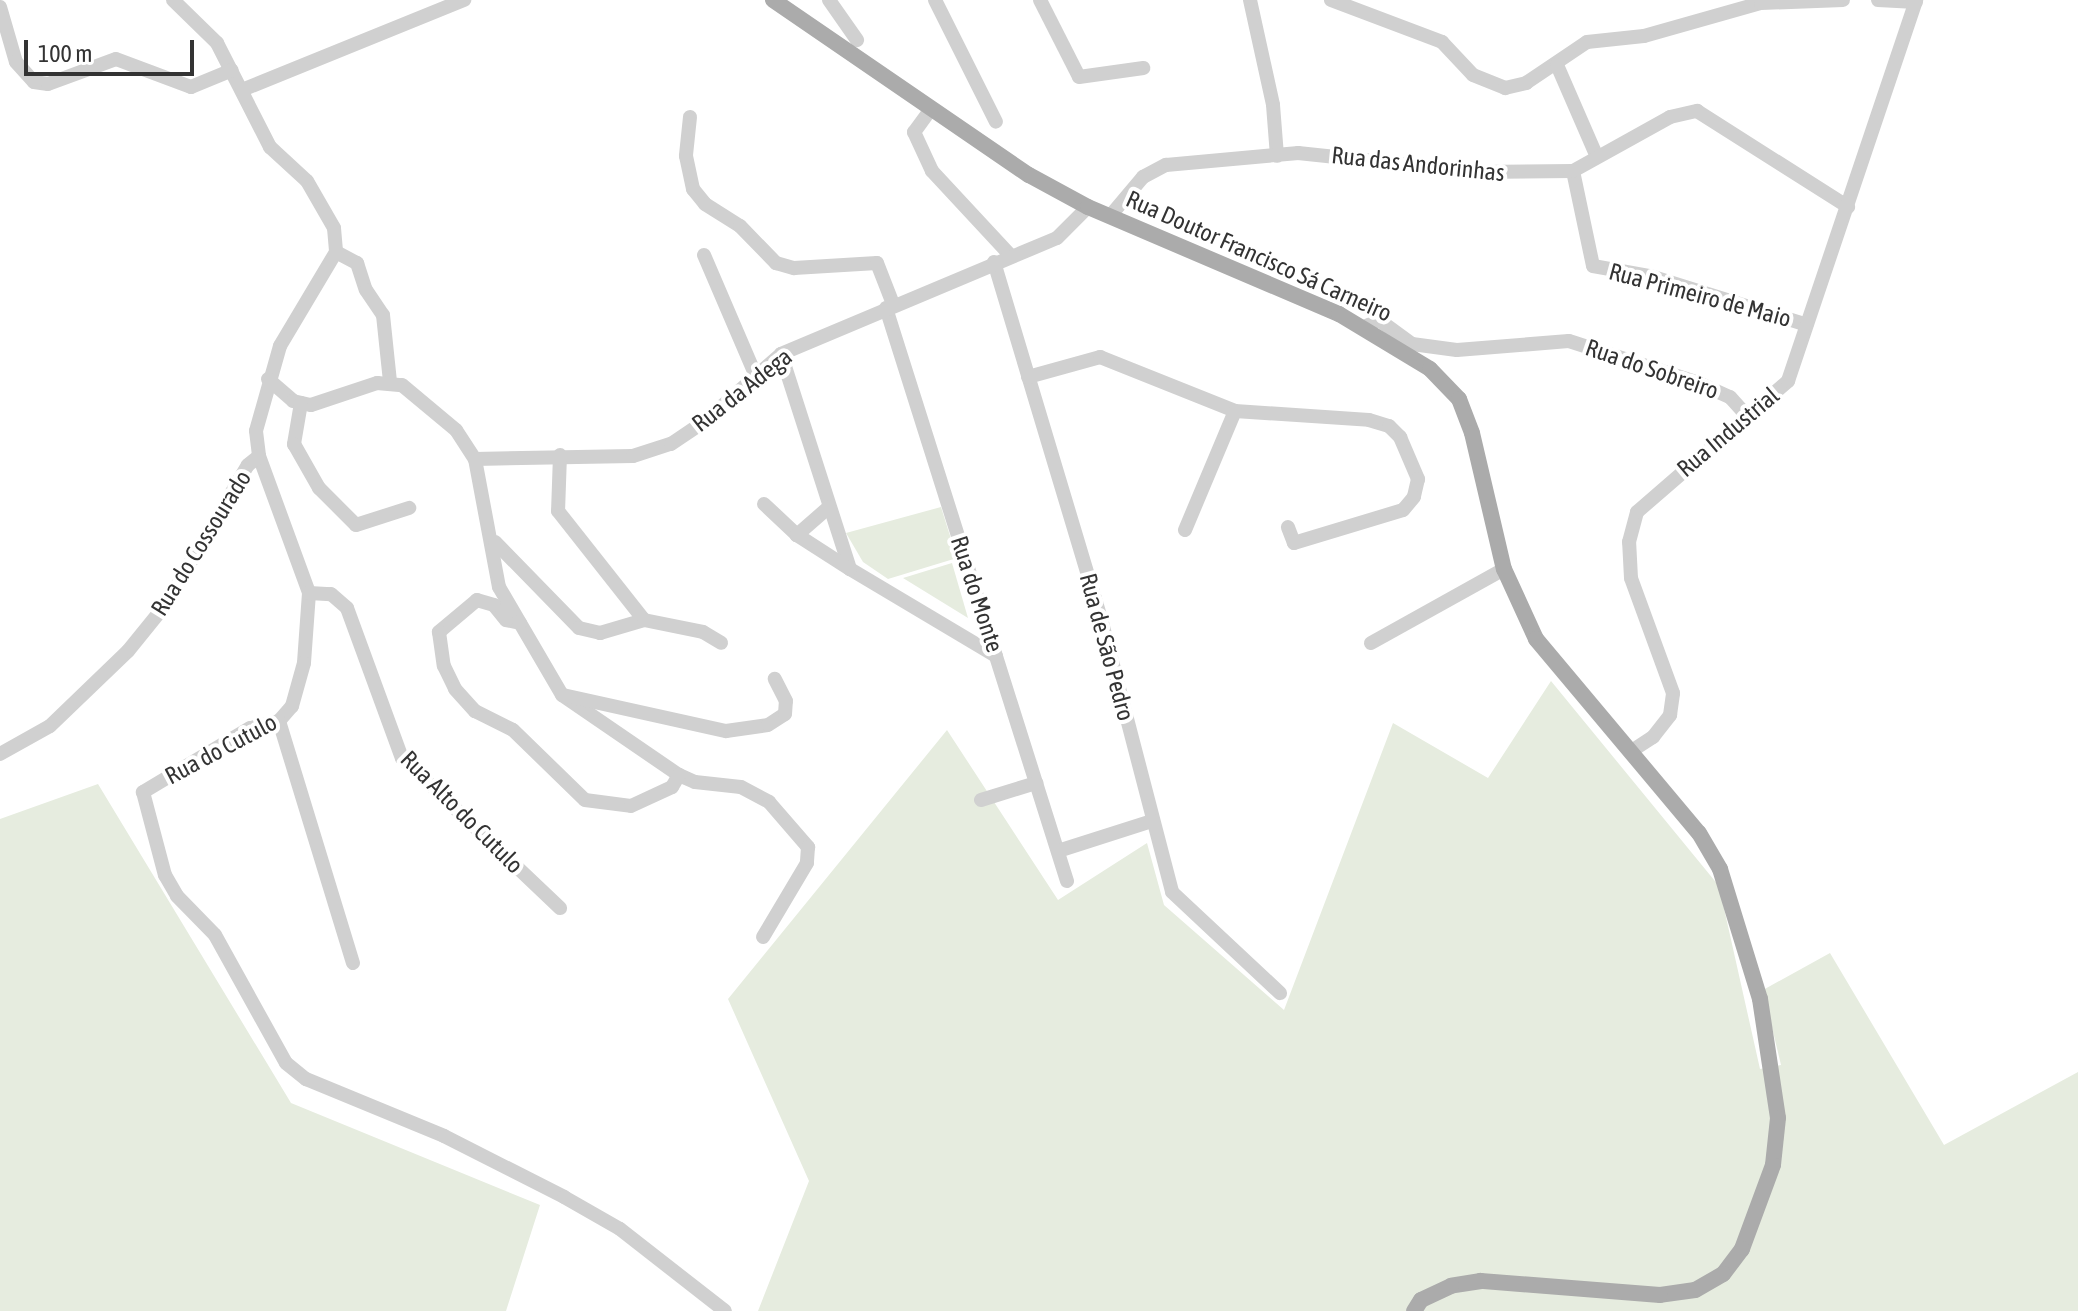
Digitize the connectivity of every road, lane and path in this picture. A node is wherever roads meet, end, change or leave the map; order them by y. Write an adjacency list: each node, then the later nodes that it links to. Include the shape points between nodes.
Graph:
1 (173, 0): 16 (street, via 217,43)
2 (464, 0): 17 (street)
3 (773, 0): 18 (main road, Rua Doutor Francisco Sá Carneiro)
4 (829, 0): 13 (street)
5 (935, 0): 20 (street)
6 (1040, 0): 15 (street, via 1079,77)
7 (1250, 0): 21 (street, via 1273,105)
8 (1331, 0): 14 (street, via 1442,42 1473,75 1505,88)
9 (1843, 0): 14 (street, via 1726,10 1656,34 1587,42)
10 (1878, 0): 11 (street)
11 (1916, 1): 25 (street, Rua Industrial)
12 (0, 7): 16 (street, via 16,62 34,82 48,84 116,59 191,87)
13 (857, 40)
14 (1557, 65): 22 (street)
15 (1143, 68)
16 (232, 70): 17 (street)
17 (242, 90): 27 (street, via 270,147 307,181 334,228)
18 (931, 109): 24 (main road, Rua Doutor Francisco Sá Carneiro); 29 (street, via 914,132 932,171)
19 (690, 117): 31 (street, Rua do Monte, via 686,156 693,189 705,204 740,226 776,263 794,268 877,263)
20 (996, 122)
21 (1277, 156): 23 (street, Rua das Andorinhas, via 1360,156 1478,172); 26 (street, Rua das Andorinhas, via 1166,165 1143,177)
22 (1597, 157): 23 (street, Rua das Andorinhas); 25 (street, Rua das Andorinhas, via 1670,117 1697,111)
23 (1573, 171): 32 (street, Rua Primeiro de Maio, via 1593,266 1650,276)
24 (1088, 207): 26 (main road, Rua Doutor Francisco Sá Carneiro); 29 (street, Rua da Adega, via 1057,238)
25 (1848, 207): 32 (street, Rua Industrial)
26 (1111, 215): 33 (main road, Rua Doutor Francisco Sá Carneiro)
27 (336, 252): 37 (street, Rua do Cutulo, via 280,346); 38 (street, via 357,263 366,290 383,315)
28 (704, 255): 35 (street)
29 (1011, 256): 30 (street, Rua da Adega)
30 (994, 262): 31 (street, Rua da Adega); 36 (street, Rua de São Pedro)
31 (889, 306): 34 (street, Rua da Adega); 59 (street, Rua do Monte)
32 (1807, 325): 41 (street, Rua Industrial, via 1788,381)
33 (1364, 327): 41 (street, Rua do Sobreiro, via 1379,320 1412,344 1457,350 1569,341 1696,382 1730,397); 53 (main road, Rua Doutor Francisco Sá Carneiro, via 1430,369 1459,399)
34 (781, 354): 35 (street, Rua da Adega); 46 (street)
35 (755, 374): 42 (street, Rua da Adega, via 704,422 671,444 633,456)
36 (1028, 377): 40 (street, via 1100,357); 68 (street, Rua de São Pedro, via 1100,615)
37 (268, 379): 39 (street); 43 (street, Rua do Cutulo, via 256,431)
38 (390, 382): 39 (street, via 311,405); 44 (street, via 432,407)
39 (301, 403): 47 (street, via 294,444 319,488 356,525)
40 (1235, 411): 48 (street, via 1369,420 1389,426 1400,437 1418,479 1414,497 1403,510 1294,543); 49 (street)
41 (1748, 417): 63 (street, Rua Industrial, via 1637,512 1629,569 1673,693 1670,715 1653,737)
42 (560, 455): 44 (street, Rua da Adega); 55 (street, via 558,511)
43 (259, 456): 54 (street, Rua do Cutulo); 64 (street, Rua do Cossourado, via 248,465 184,578 128,651 50,726)
44 (475, 459): 51 (street)
45 (764, 504): 50 (street)
46 (829, 507): 50 (street); 52 (street)
47 (409, 508)
48 (1288, 527)
49 (1185, 530)
50 (797, 535): 52 (street)
51 (495, 542): 55 (street, via 579,628 600,633); 56 (street, via 499,587)
52 (850, 569): 59 (street)
53 (1504, 569): 58 (street); 63 (main road, Rua Doutor Francisco Sá Carneiro, via 1536,639)
54 (309, 593): 62 (street, Rua do Cutulo, via 304,663 292,706); 71 (street, Rua Alto do Cutulo, via 331,594 347,608 402,758)
55 (644, 620): 57 (street, via 703,632)
56 (520, 623): 61 (street); 65 (street, via 477,600 439,632 444,666 475,711 513,730 585,800 631,806 672,787)
57 (721, 643)
58 (1371, 643)
59 (996, 656): 66 (street, Rua do Monte)
60 (775, 679): 61 (street, via 786,701 785,714 768,725 726,731 656,719 589,696)
61 (562, 695): 65 (street)
62 (279, 721): 73 (street); 75 (street, Rua do Cutulo, via 223,742 143,792 156,850 177,896 215,935 275,1046 306,1079 444,1136 620,1229)
63 (1633, 750): 76 (main road, Rua Doutor Francisco Sá Carneiro, via 1699,833 1720,869 1760,999 1778,1118 1773,1165 1742,1249 1723,1274 1695,1290 1660,1295 1481,1281 1451,1286 1421,1300)
64 (0, 754)
65 (679, 775): 72 (street, via 741,787 769,802 808,847 807,863)
66 (1036, 783): 67 (street); 69 (street, Rua do Monte)
67 (981, 800)
68 (1152, 821): 69 (street); 74 (street, Rua de São Pedro, via 1172,892)
69 (1058, 851): 70 (street, Rua do Monte)
70 (1067, 881)
71 (560, 908)
72 (763, 937)
73 (353, 963)
74 (1280, 993)
75 (725, 1311)
76 (1414, 1311)

